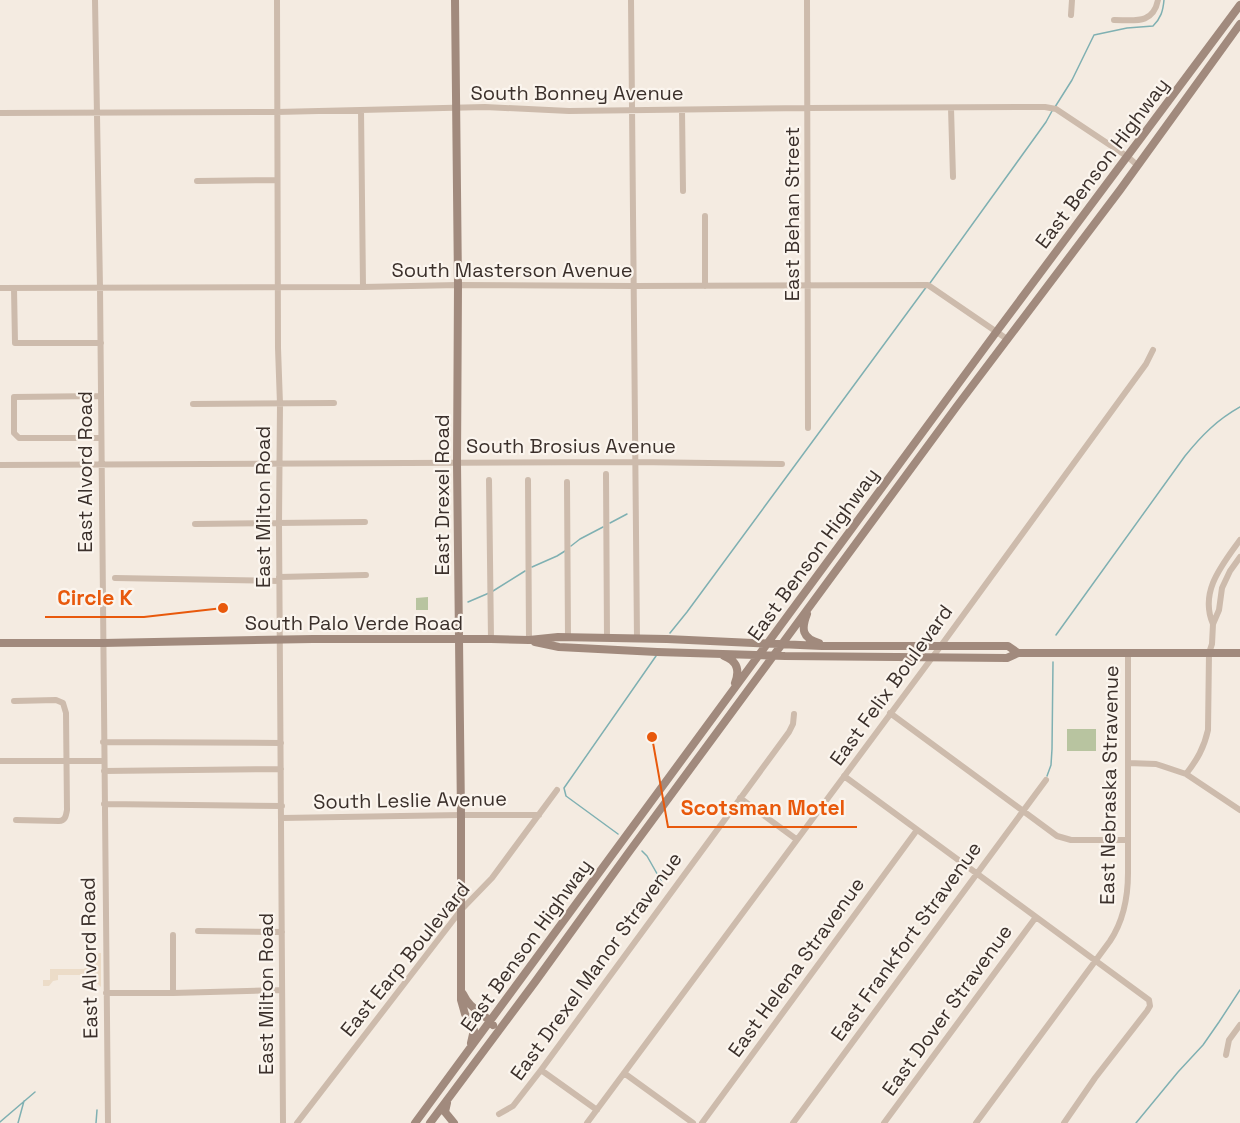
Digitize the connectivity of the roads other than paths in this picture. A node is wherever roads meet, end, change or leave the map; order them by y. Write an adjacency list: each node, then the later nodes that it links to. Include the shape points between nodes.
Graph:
1 (95, 0): 20 (street, East Alvord Road)
2 (277, 0): 18 (street, East Milton Road)
3 (455, 0): 14 (main road, East Drexel Road)
4 (631, 0): 16 (street)
5 (807, 0): 12 (street, East Behan Street)
6 (1072, 0): 9 (street)
7 (1158, 0): 10 (street, via 1154,12 1145,19)
8 (1240, 5): 21 (main road, East Benson Highway)
9 (1071, 15)
10 (1114, 20)
11 (1240, 24): 22 (main road, East Benson Highway)
12 (808, 108): 13 (street, South Bonney Avenue); 17 (street, South Bonney Avenue); 31 (street, East Behan Street)
13 (951, 108): 21 (street, South Bonney Avenue, via 1056,110); 23 (street)
14 (456, 109): 15 (street, South Bonney Avenue); 16 (street, South Bonney Avenue); 28 (main road, East Drexel Road)
15 (361, 110): 18 (street, South Bonney Avenue); 33 (street)
16 (632, 110): 17 (street, South Bonney Avenue); 29 (street)
17 (682, 110): 26 (street)
18 (277, 112): 20 (street, South Bonney Avenue); 24 (street, East Milton Road)
19 (0, 113): 20 (street, South Bonney Avenue)
20 (96, 113): 36 (street, East Alvord Road)
21 (1128, 157): 22 (street, South Bonney Avenue); 37 (main road, East Benson Highway)
22 (1137, 165): 38 (main road, East Benson Highway)
23 (953, 177)
24 (277, 180): 25 (street); 32 (street, East Milton Road)
25 (197, 181)
26 (683, 191)
27 (705, 216): 30 (street)
28 (458, 285): 29 (street, South Masterson Avenue); 33 (street, South Masterson Avenue); 49 (main road, East Drexel Road)
29 (634, 286): 30 (street, South Masterson Avenue); 47 (street)
30 (705, 286): 31 (street, South Masterson Avenue)
31 (809, 286): 37 (street, South Masterson Avenue, via 928,285); 45 (street, East Behan Street)
32 (277, 287): 33 (street, South Masterson Avenue); 36 (street, South Masterson Avenue); 44 (street, East Milton Road)
33 (363, 287)
34 (0, 288): 35 (street, South Masterson Avenue)
35 (15, 288): 36 (street, South Masterson Avenue); 39 (street, via 15,343)
36 (100, 288): 39 (street, East Alvord Road)
37 (997, 331): 38 (street, South Masterson Avenue); 53 (main road, East Benson Highway)
38 (1007, 339): 54 (main road, East Benson Highway)
39 (101, 343): 41 (street, East Alvord Road)
40 (1152, 350): 82 (street, East Felix Boulevard, via 1139,374)
41 (101, 396): 46 (street, East Alvord Road); 46 (street, via 14,397 14,433 19,438)
42 (334, 403): 44 (street)
43 (194, 404): 44 (street)
44 (280, 404): 48 (street, East Milton Road)
45 (808, 428)
46 (101, 438): 52 (street, East Alvord Road)
47 (635, 462): 49 (street, South Brosius Avenue); 50 (street, South Brosius Avenue); 75 (street)
48 (280, 463): 49 (street, South Brosius Avenue); 52 (street, South Brosius Avenue); 61 (street, East Milton Road)
49 (457, 463): 73 (main road, East Drexel Road)
50 (782, 464)
51 (0, 465): 52 (street, South Brosius Avenue)
52 (101, 465): 78 (street, East Alvord Road)
53 (898, 465): 54 (main road); 79 (main road, East Benson Highway)
54 (909, 472): 68 (main road, East Benson Highway)
55 (606, 474): 71 (street)
56 (489, 480): 74 (street)
57 (528, 480): 76 (street)
58 (567, 482): 70 (street)
59 (365, 522): 61 (street)
60 (195, 524): 61 (street)
61 (279, 524): 67 (street, East Milton Road)
62 (1240, 540): 63 (street)
63 (1229, 555): 64 (street); 69 (street, via 1212,584 1209,614)
64 (1240, 558): 69 (street, via 1222,588)
65 (366, 574): 67 (street)
66 (115, 578): 67 (street)
67 (279, 579): 72 (street, East Milton Road)
68 (809, 607): 80 (main road, East Benson Highway); 81 (main road, via 804,633 809,640)
69 (1213, 624): 85 (street)
70 (568, 637): 71 (main road, South Palo Verde Road); 76 (main road, South Palo Verde Road)
71 (608, 638): 75 (main road, South Palo Verde Road)
72 (280, 639): 73 (main road, South Palo Verde Road); 78 (main road, South Palo Verde Road); 96 (street, East Milton Road)
73 (460, 639): 74 (main road, South Palo Verde Road); 112 (main road, East Drexel Road)
74 (491, 639): 76 (main road, South Palo Verde Road)
75 (637, 639): 79 (main road, South Palo Verde Road)
76 (529, 640): 87 (main road, South Palo Verde Road, via 559,647)
77 (0, 643): 78 (main road, South Palo Verde Road)
78 (103, 643): 95 (street, East Alvord Road)
79 (767, 644): 80 (main road, South Palo Verde Road); 88 (main road, East Benson Highway)
80 (782, 645): 81 (main road, South Palo Verde Road); 89 (main road, East Benson Highway)
81 (831, 646): 82 (main road, South Palo Verde Road)
82 (940, 647): 84 (main road, South Palo Verde Road, via 1008,646); 90 (street, East Felix Boulevard)
83 (1128, 652): 84 (main road, South Palo Verde Road); 85 (main road, South Palo Verde Road); 100 (street, East Nebraska Stravenue)
84 (1018, 653): 90 (main road, South Palo Verde Road, via 1007,658)
85 (1209, 653): 86 (main road, South Palo Verde Road); 103 (street, via 1206,743)
86 (1240, 653)
87 (717, 654): 88 (main road, South Palo Verde Road); 91 (main road, via 729,658 738,670)
88 (759, 655): 89 (main road, South Palo Verde Road); 91 (main road, East Benson Highway)
89 (774, 656): 90 (main road, South Palo Verde Road); 132 (main road, East Benson Highway)
90 (932, 658): 93 (street, East Felix Boulevard)
91 (727, 699): 130 (main road, East Benson Highway)
92 (15, 701): 98 (street, via 65,701)
93 (890, 713): 104 (street, East Felix Boulevard); 111 (street)
94 (794, 714): 107 (street, East Drexel Manor Stravenue, via 789,732)
95 (103, 742): 96 (street); 99 (street, East Alvord Road)
96 (281, 743): 101 (street, East Milton Road)
97 (0, 761): 98 (street)
98 (67, 761): 99 (street); 115 (street, via 67,821)
99 (104, 761): 102 (street, East Alvord Road)
100 (1128, 763): 103 (street, via 1156,764); 118 (street, East Nebraska Stravenue)
101 (281, 769): 102 (street); 109 (street, East Milton Road)
102 (104, 771): 108 (street, East Alvord Road)
103 (1186, 774): 110 (street)
104 (844, 776): 116 (street); 117 (street, East Felix Boulevard)
105 (1046, 780): 111 (street, East Frankfort Stravenue)
106 (557, 790): 113 (street, East Earp Boulevard)
107 (740, 798): 117 (street); 135 (street, East Drexel Manor Stravenue)
108 (104, 804): 109 (street); 128 (street, East Alvord Road)
109 (282, 806): 114 (street, East Milton Road)
110 (1240, 810)
111 (1022, 811): 118 (street, via 1057,836 1071,840); 119 (street, East Frankfort Stravenue)
112 (461, 815): 113 (street, South Leslie Avenue); 114 (street, South Leslie Avenue); 120 (main road, East Drexel Road)
113 (539, 815): 120 (street, East Earp Boulevard, via 492,878)
114 (282, 818): 123 (street, East Milton Road)
115 (16, 820)
116 (917, 830): 119 (street); 149 (street, East Helena Stravenue)
117 (796, 839): 136 (street, East Felix Boulevard)
118 (1128, 840): 125 (street, East Nebraska Stravenue, via 1124,915)
119 (977, 873): 121 (street); 150 (street, East Frankfort Stravenue)
120 (461, 910): 127 (main road, East Drexel Road); 142 (street, East Earp Boulevard)
121 (1036, 917): 125 (street); 151 (street, East Dover Stravenue)
122 (198, 931): 123 (street)
123 (282, 932): 126 (street, East Milton Road)
124 (172, 935): 129 (street)
125 (1095, 960): 152 (street, East Nebraska Stravenue); 153 (street, via 1145,997 1150,1006)
126 (282, 990): 129 (street); 141 (street, East Milton Road)
127 (461, 991): 130 (main road, via 470,1006); 133 (main road, East Drexel Road, via 463,1008 474,1030)
128 (106, 993): 129 (street); 140 (street, East Alvord Road)
129 (173, 993)
130 (490, 1021): 132 (main road); 133 (main road, East Benson Highway)
131 (1240, 1026): 134 (street, via 1229,1040)
132 (497, 1032): 137 (main road, East Benson Highway)
133 (470, 1050): 143 (main road, East Benson Highway)
134 (1226, 1055)
135 (541, 1070): 138 (street); 139 (street, East Drexel Manor Stravenue, via 513,1106)
136 (624, 1073): 138 (street, East Felix Boulevard); 148 (street)
137 (448, 1099): 144 (main road, East Benson Highway); 146 (main road, via 445,1112)
138 (597, 1110): 147 (street, East Felix Boulevard)
139 (499, 1114)
140 (108, 1123)
141 (284, 1123)
142 (297, 1123)
143 (415, 1123)
144 (430, 1123): 145 (main road)
145 (435, 1123)
146 (454, 1123)
147 (587, 1123)
148 (693, 1123)
149 (702, 1123)
150 (793, 1123)
151 (884, 1123)
152 (976, 1123)
153 (1064, 1123)

